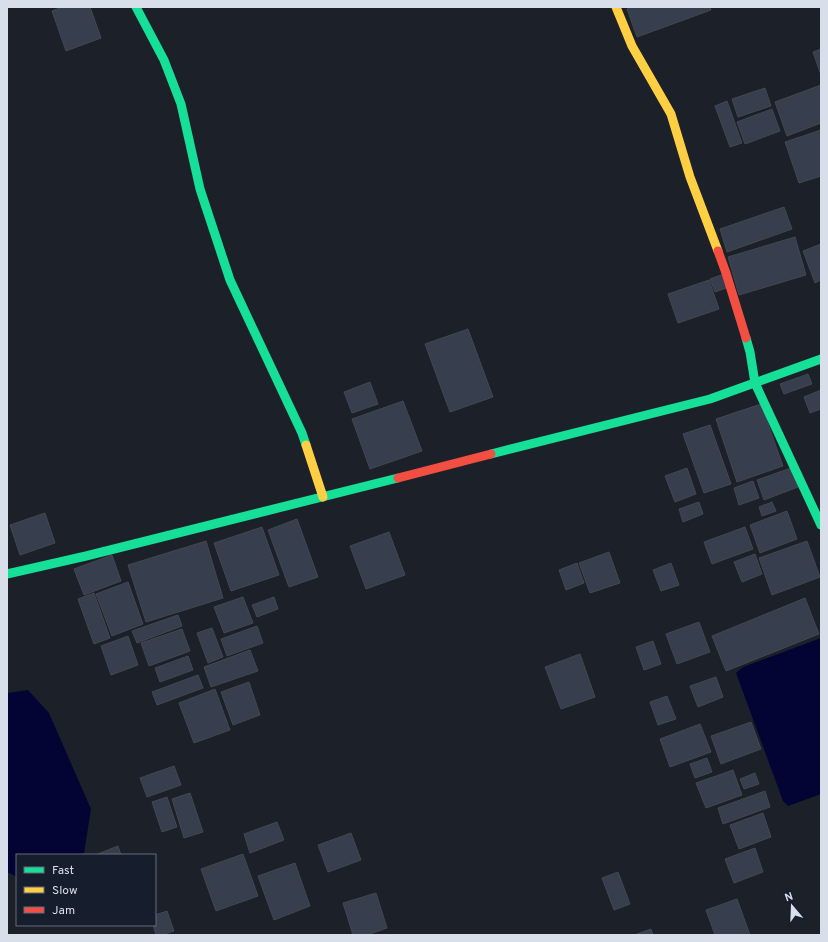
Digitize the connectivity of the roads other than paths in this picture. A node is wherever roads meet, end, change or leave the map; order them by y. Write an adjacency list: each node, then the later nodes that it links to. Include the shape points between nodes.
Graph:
1 (136, 7): 5 (street, via 164,60 181,104 200,189 230,280 302,433)
2 (616, 7): 4 (street, via 632,46 672,114 690,177 726,273 750,352)
3 (821, 359): 4 (street)
4 (755, 383): 5 (street, via 710,399); 6 (street)
5 (322, 497): 7 (street)
6 (821, 525)
7 (7, 574)

